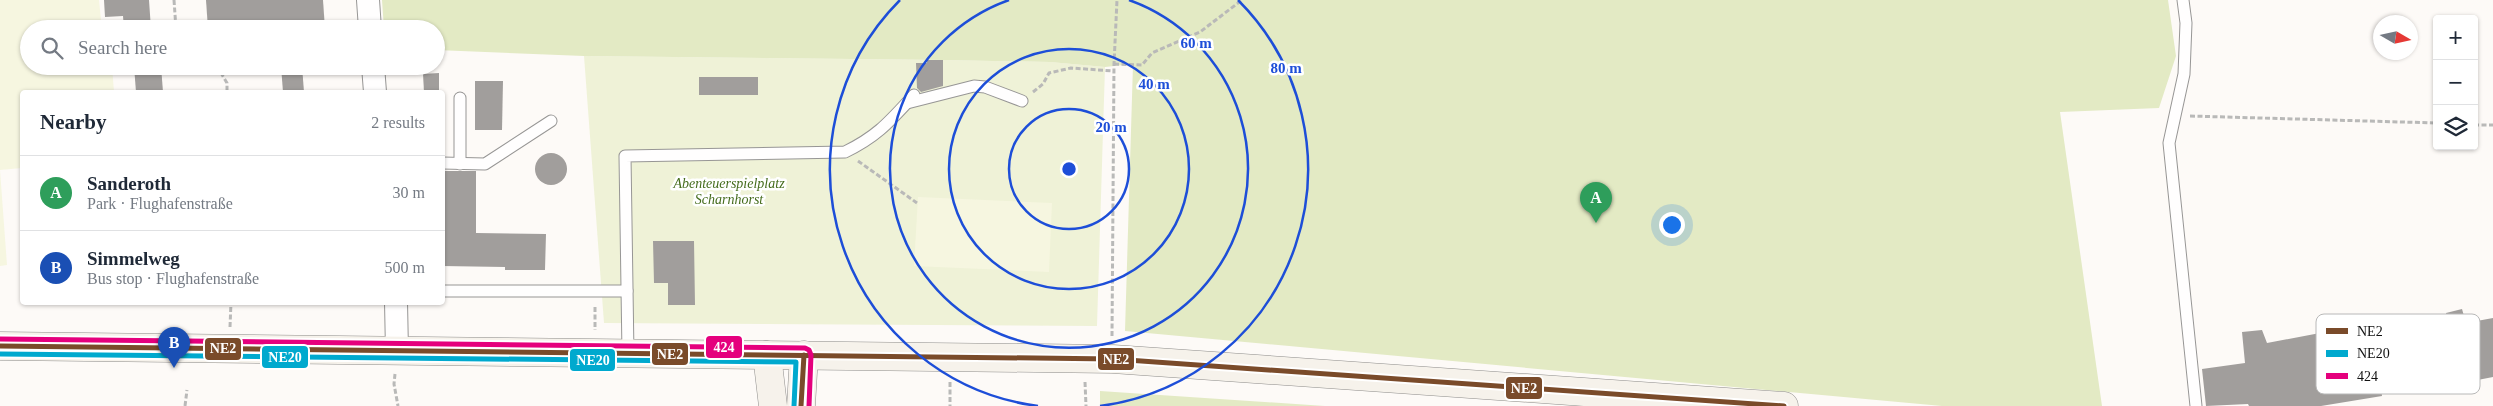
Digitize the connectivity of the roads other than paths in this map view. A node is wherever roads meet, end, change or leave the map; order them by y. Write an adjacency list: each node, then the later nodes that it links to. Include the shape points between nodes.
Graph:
1 (368, 0): 3 (street)
2 (2182, 0): 23 (lane, via 2186,23 2184,74 2169,143)
3 (369, 20)
4 (374, 75): 5 (street)
5 (375, 90)
6 (460, 98): 10 (lane)
7 (1022, 101): 12 (lane, via 974,86 911,99 884,129 845,152 625,156)
8 (551, 121): 10 (lane, via 485,164)
9 (445, 164): 10 (lane)
10 (460, 164)
11 (445, 291): 12 (lane)
12 (626, 291): 16 (lane)
13 (396, 305): 15 (street)
14 (0, 346): 15 (main road)
15 (398, 350): 16 (main road)
16 (628, 354): 17 (main road)
17 (767, 355): 18 (main road); 20 (main road)
18 (804, 355): 19 (main road, via 1113,359); 21 (main road)
19 (1650, 402): 22 (main road)
20 (773, 406)
21 (801, 406)
22 (1784, 406)
23 (2196, 406)

